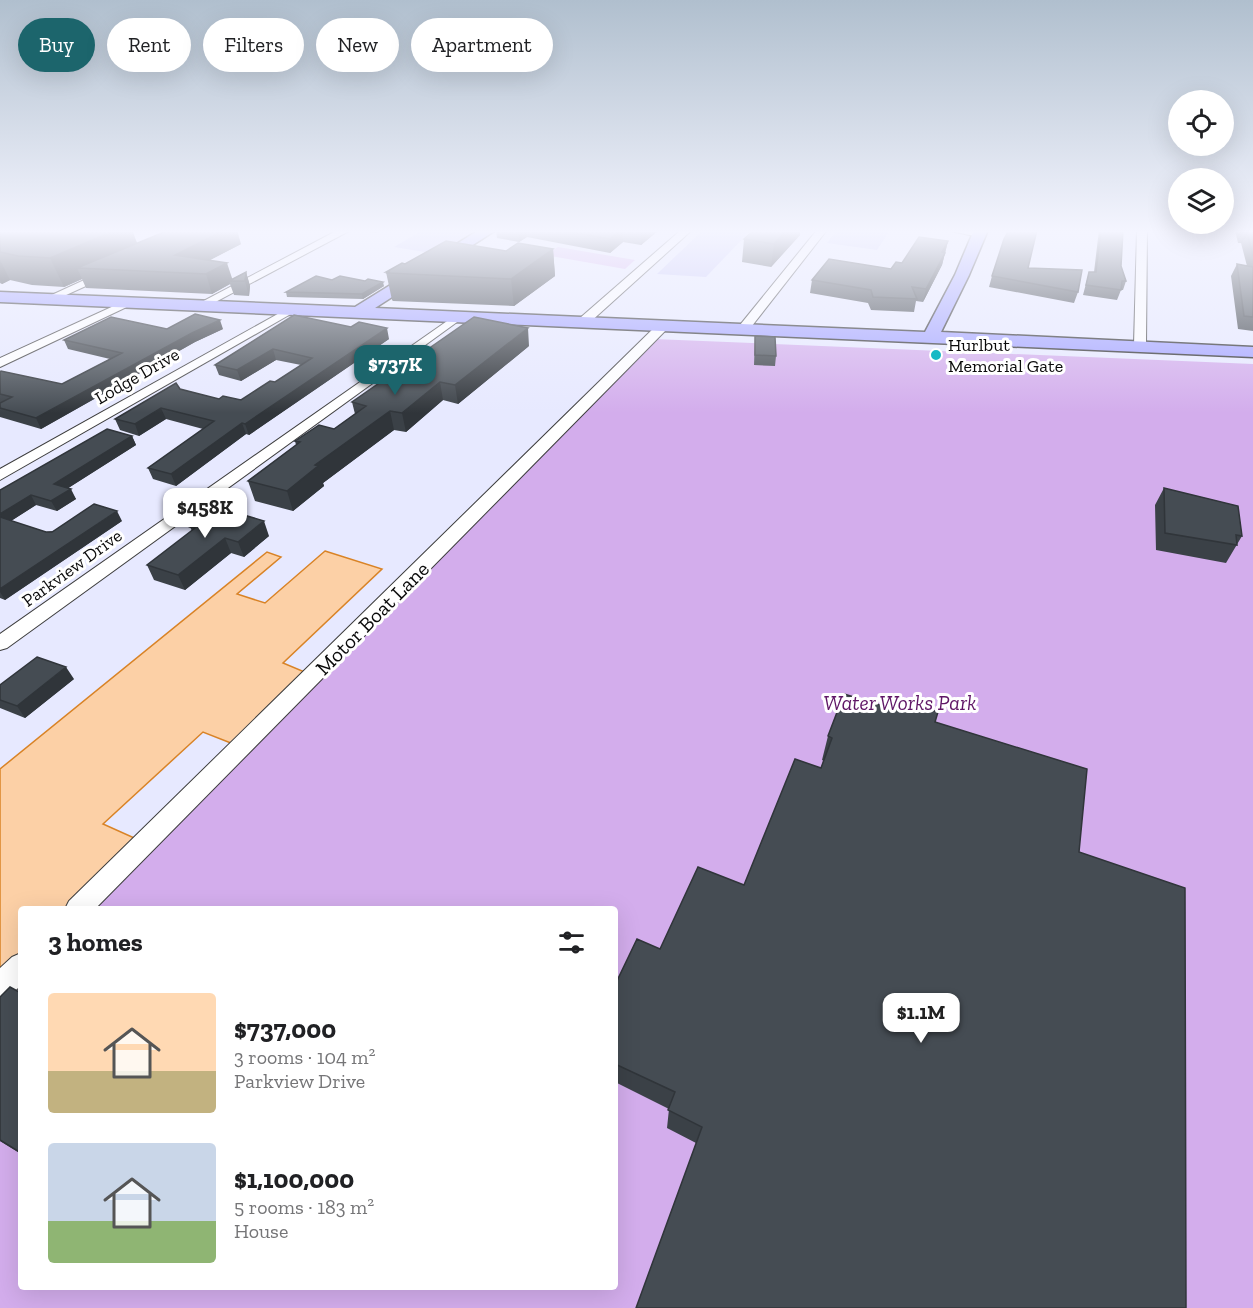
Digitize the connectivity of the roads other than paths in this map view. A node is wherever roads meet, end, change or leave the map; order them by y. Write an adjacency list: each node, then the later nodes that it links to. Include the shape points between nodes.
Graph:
1 (67, 291): 9 (street)
2 (229, 291): 11 (street)
3 (391, 291): 13 (main road)
4 (619, 291): 15 (street)
5 (773, 291): 17 (street)
6 (955, 291): 18 (main road)
7 (1141, 291): 19 (street)
8 (0, 297): 9 (main road)
9 (49, 299): 10 (main road)
10 (129, 302): 11 (main road); 21 (street)
11 (202, 305): 12 (main road)
12 (292, 309): 13 (main road); 22 (street, Lodge Drive)
13 (359, 311): 14 (main road)
14 (459, 315): 15 (main road); 23 (street, Parkview Drive)
15 (585, 321): 16 (main road)
16 (664, 325): 17 (main road); 24 (street, Motor Boat Lane)
17 (744, 328): 18 (main road)
18 (930, 338): 19 (main road)
19 (1140, 345): 20 (main road)
20 (1253, 352)
21 (0, 363)
22 (0, 476)
23 (0, 643)
24 (81, 906)
25 (18, 969): 26 (street)
26 (0, 987)

